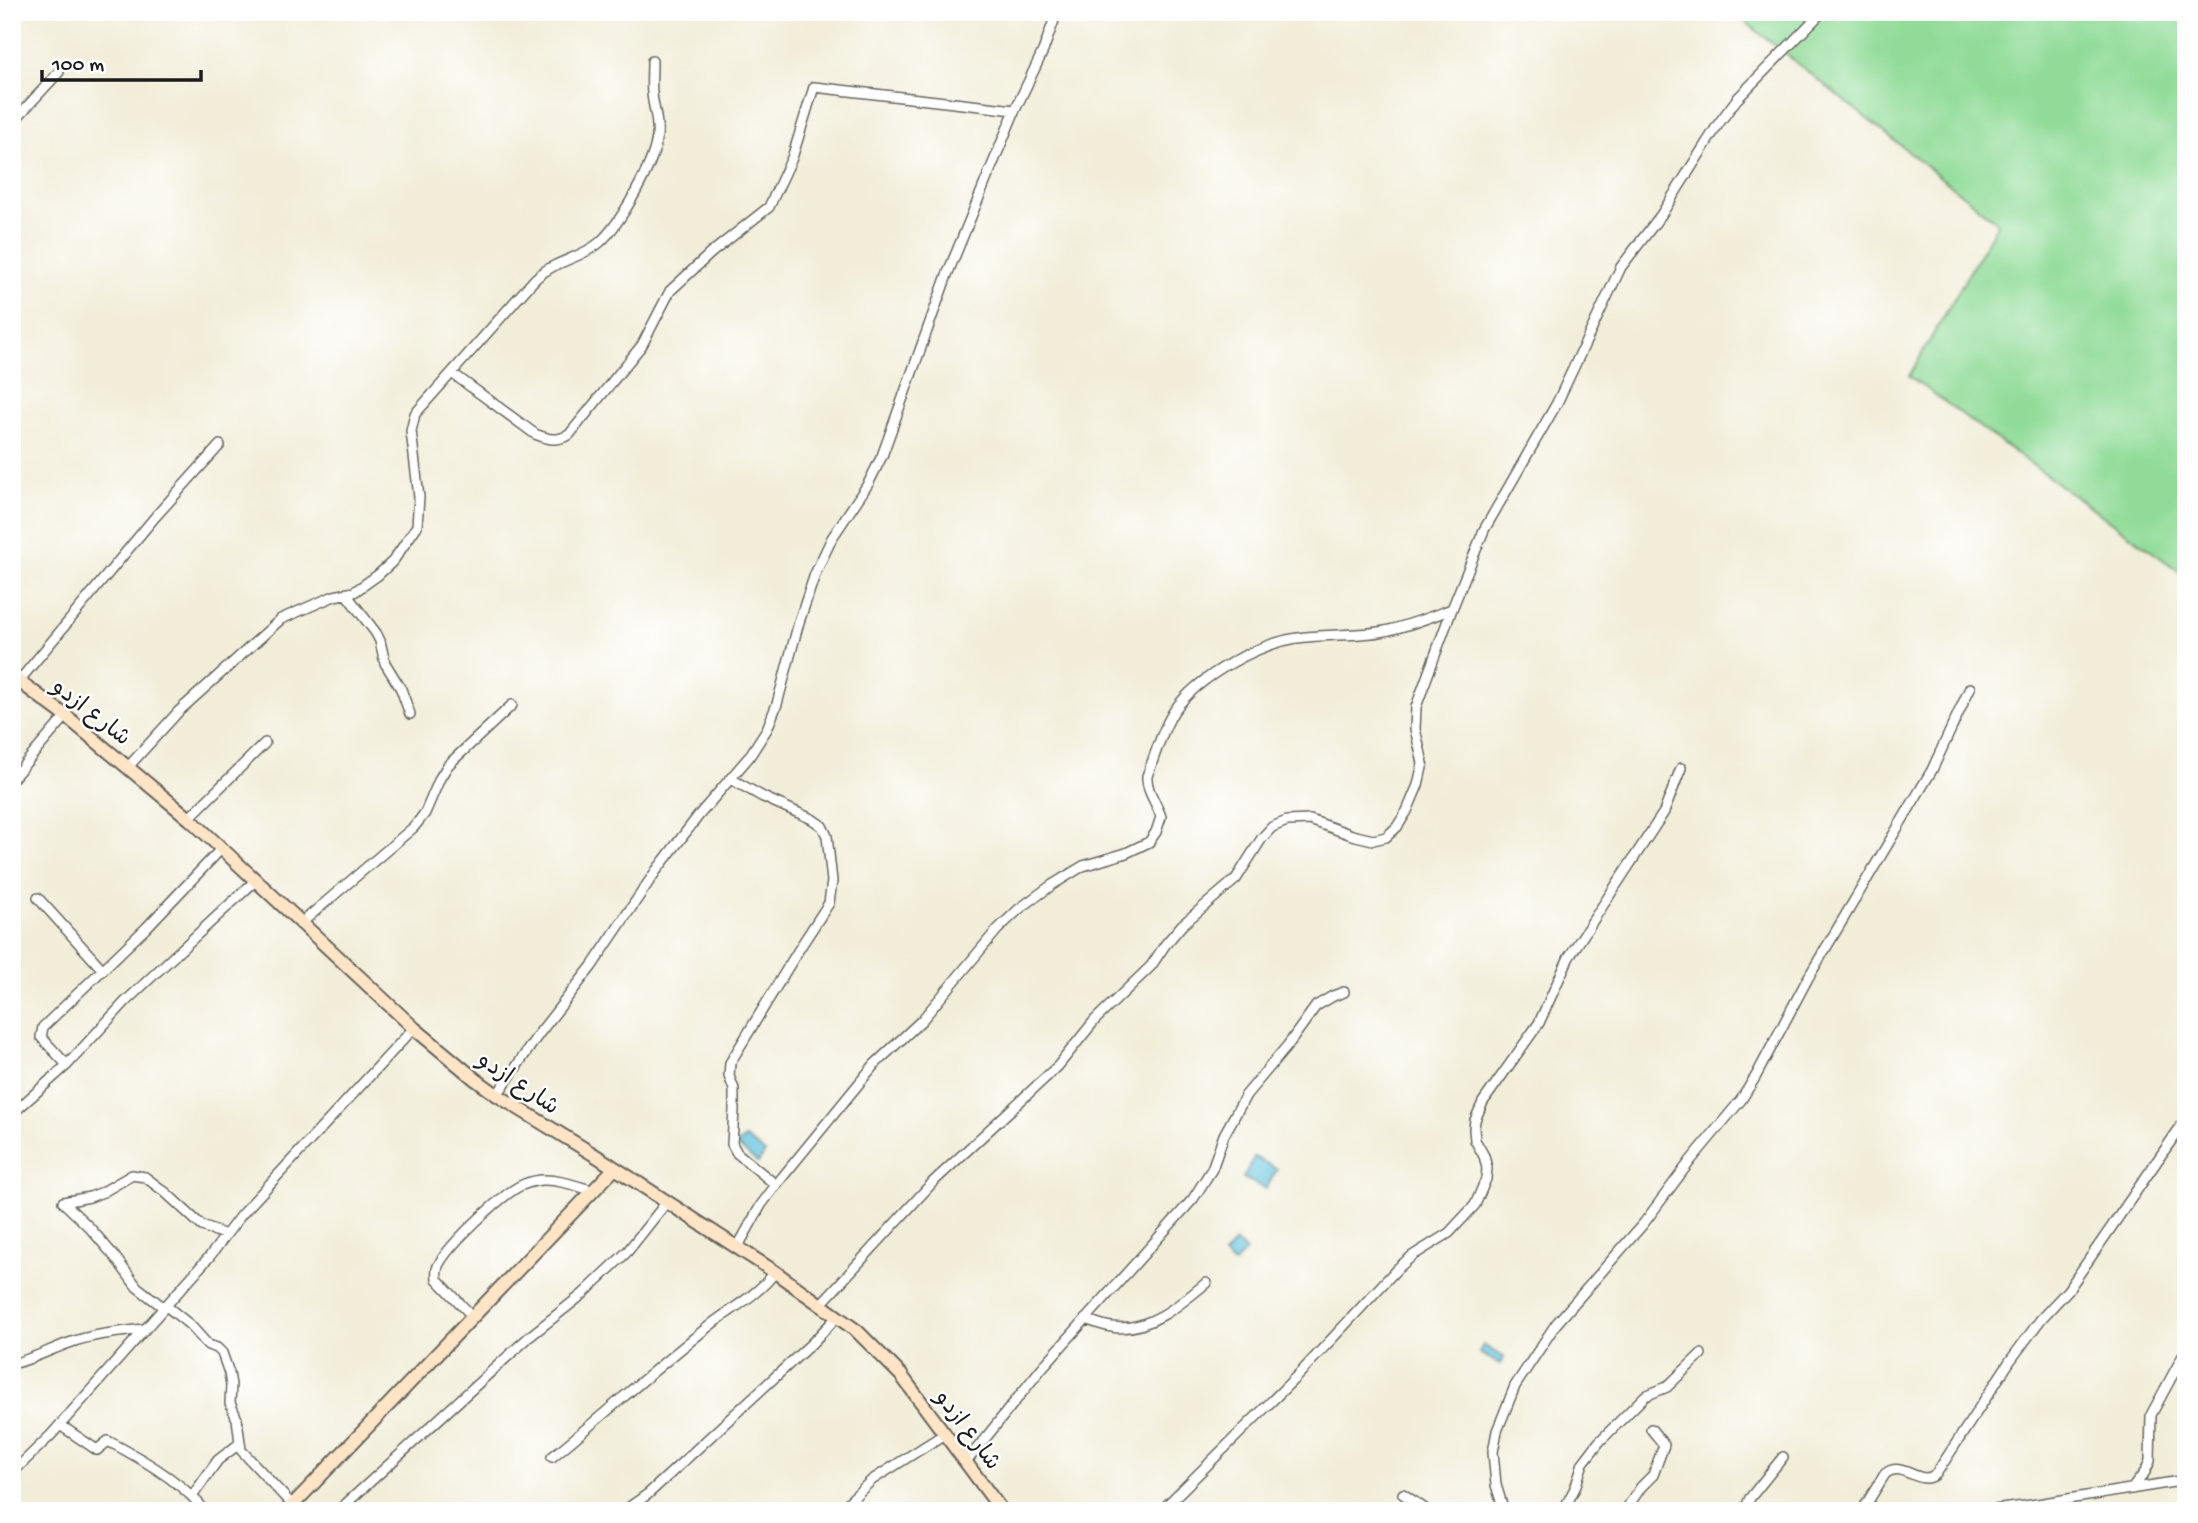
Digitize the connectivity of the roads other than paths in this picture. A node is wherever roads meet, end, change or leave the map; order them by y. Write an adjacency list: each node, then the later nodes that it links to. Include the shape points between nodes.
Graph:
1 (1057, 12): 5 (street)
2 (1822, 12): 10 (street, via 1737,99 1621,267 1557,403 1484,530)
3 (652, 61): 7 (street, via 656,143 625,212 598,244 544,270)
4 (60, 72): 6 (street)
5 (1015, 110): 7 (street, via 814,87 792,158 769,207 670,291 642,345 569,435 560,440 534,433); 20 (street, via 947,275 882,456 815,574 767,729)
6 (12, 123)
7 (452, 373): 9 (street, via 415,414 411,431 419,497 417,526 393,561)
8 (220, 445): 11 (street)
9 (346, 594): 14 (street, via 380,641 385,663); 17 (street, via 281,619 179,711)
10 (1452, 609): 34 (street, via 1384,631 1276,641 1249,652 1191,693 1174,712 1147,776 1161,817 1149,842 1083,866 1019,909 922,1020 874,1065); 41 (street, via 1416,707 1415,729 1423,763 1418,785 1397,827 1386,837 1373,840 1310,820 1272,827 1236,879 1182,925 1058,1066 933,1182)
11 (16, 678): 15 (street, شارع ازدو)
12 (1970, 688): 70 (street, via 1932,770 1741,1100 1644,1223 1556,1324 1515,1386 1493,1452)
13 (512, 705): 25 (street, via 448,765 414,827)
14 (410, 714)
15 (66, 716): 17 (street, شارع ازدو); 19 (street)
16 (265, 743): 21 (street)
17 (128, 767): 21 (street, شارع ازدو)
18 (1681, 768): 68 (street, via 1664,812 1569,957 1539,1023 1483,1102 1474,1129 1487,1168 1475,1205 1449,1233 1397,1269)
19 (12, 779)
20 (731, 779): 30 (street, via 656,871); 34 (street, via 812,819 822,827 829,849 829,903 730,1063 732,1144)
21 (189, 818): 22 (street, شارع ازدو)
22 (221, 849): 23 (street, شارع ازدو); 26 (street)
23 (255, 881): 25 (street, شارع ازدو); 29 (street, via 126,1001)
24 (38, 898): 26 (street)
25 (300, 924): 28 (street, شارع ازدو)
26 (103, 970): 29 (street, via 43,1027 41,1037)
27 (1345, 992): 45 (street, via 1324,1000 1309,1014 1246,1095 1193,1199)
28 (414, 1028): 30 (street, شارع ازدو); 37 (street)
29 (67, 1065): 31 (street)
30 (497, 1096): 33 (street, شارع ازدو)
31 (12, 1114)
32 (2186, 1119): 74 (street, via 2068,1290 2010,1361 1936,1474 1923,1478 1891,1469)
33 (614, 1169): 35 (street); 36 (street, شارع ازدو)
34 (776, 1185): 38 (street)
35 (593, 1191): 43 (street); 43 (street, via 563,1182 523,1184 473,1225 436,1269 437,1279)
36 (666, 1203): 38 (street, شارع ازدو); 64 (street, via 628,1252)
37 (226, 1235): 42 (street); 42 (street, via 202,1226 145,1177 132,1175 103,1192 62,1202 90,1228 137,1287)
38 (737, 1248): 39 (street, شارع ازدو)
39 (775, 1272): 41 (street, شارع ازدو); 54 (street, via 758,1291)
40 (1206, 1283): 45 (street, via 1148,1323 1111,1327)
41 (821, 1304): 44 (street, شارع ازدو)
42 (164, 1306): 46 (street); 53 (street, via 222,1353)
43 (472, 1316): 62 (street)
44 (838, 1316): 52 (street, شارع ازدو, via 875,1346); 65 (street, via 648,1494)
45 (1085, 1319): 56 (street)
46 (144, 1329): 49 (street, via 70,1342); 50 (street)
47 (2185, 1352): 59 (street, via 2151,1415 2150,1461)
48 (1701, 1354): 71 (street, via 1667,1387 1645,1396 1599,1441 1583,1463)
49 (12, 1364)
50 (60, 1425): 57 (street); 61 (street, via 97,1450 108,1441)
51 (1651, 1429): 72 (street, via 1664,1445 1653,1475)
52 (946, 1433): 56 (street, شارع ازدو); 66 (street, via 873,1480)
53 (239, 1444): 61 (street, via 218,1460); 62 (street)
54 (552, 1457)
55 (1783, 1457): 73 (street)
56 (967, 1461): 67 (street, شارع ازدو)
57 (12, 1473)
58 (2186, 1480): 59 (street)
59 (2132, 1489): 75 (street)
60 (1403, 1494): 69 (street)
61 (193, 1495): 63 (street)
62 (293, 1509)
63 (205, 1511)
64 (338, 1511)
65 (624, 1511)
66 (839, 1511)
67 (1002, 1511)
68 (1161, 1511)
69 (1428, 1511)
70 (1504, 1511)
71 (1563, 1511)
72 (1625, 1511)
73 (1744, 1511)
74 (1862, 1511)
75 (1985, 1511)

